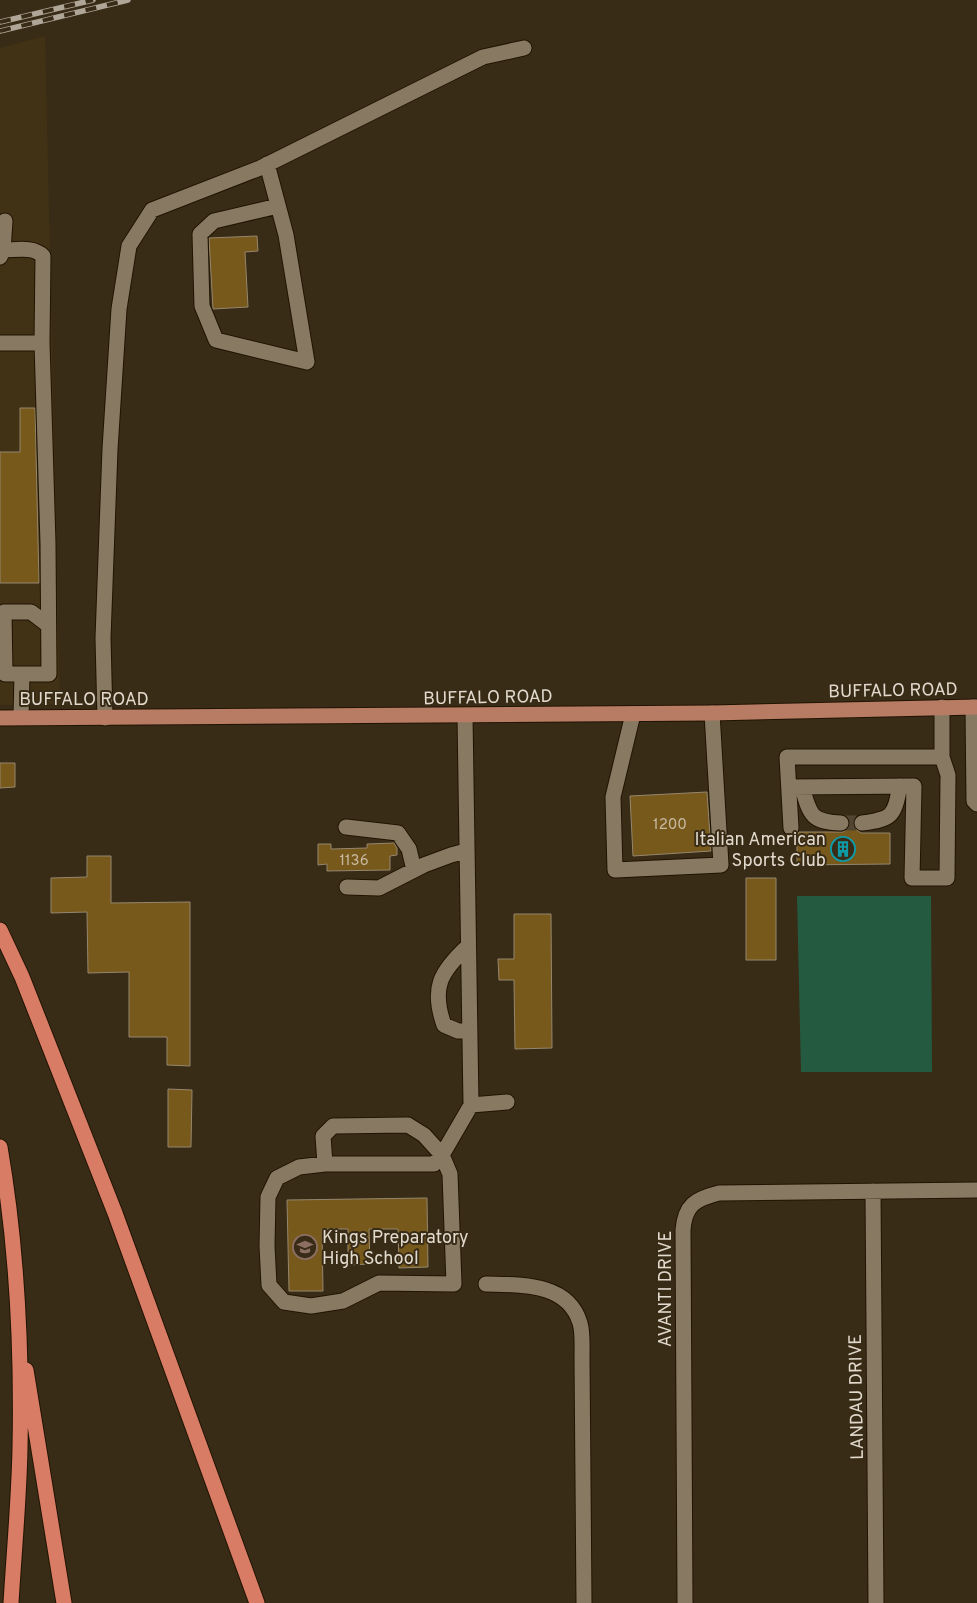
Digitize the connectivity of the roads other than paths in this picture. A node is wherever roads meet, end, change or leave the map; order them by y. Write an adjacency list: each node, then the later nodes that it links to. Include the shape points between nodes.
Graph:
1 (524, 48): 2 (street, via 482,56)
2 (267, 164): 3 (street); 17 (street, via 152,210 129,246 119,309 110,449 103,638)
3 (278, 206): 3 (street, via 286,235 307,362 216,340 202,306 200,234 214,221)
4 (5, 221): 5 (street)
5 (2, 254): 7 (street, via 29,250 43,256)
6 (0, 343): 7 (street)
7 (42, 343): 8 (street)
8 (48, 624): 9 (street, via 48,674); 9 (street, via 31,612 4,612 5,674)
9 (22, 674): 16 (street)
10 (942, 707): 11 (main road, BUFFALO ROAD); 12 (main road, BUFFALO ROAD); 19 (street)
11 (975, 707): 18 (street)
12 (712, 713): 13 (main road, BUFFALO ROAD); 13 (street, via 720,865 616,870 613,797)
13 (633, 714): 14 (main road, BUFFALO ROAD)
14 (465, 716): 17 (main road, BUFFALO ROAD); 27 (street)
15 (0, 718): 16 (main road, BUFFALO ROAD)
16 (21, 718): 17 (main road, BUFFALO ROAD)
17 (106, 718)
18 (975, 748): 22 (street, via 974,801)
19 (942, 757): 20 (street, via 948,775 947,878 912,878 914,786); 21 (street, via 787,757)
20 (900, 786): 21 (street); 24 (street, via 896,809 884,820)
21 (796, 787): 23 (street, via 809,813 822,822); 26 (street)
22 (977, 804)
23 (842, 823)
24 (862, 823)
25 (346, 827): 28 (street, via 398,833 409,849)
26 (791, 828)
27 (466, 851): 28 (street); 31 (street)
28 (414, 870): 29 (street, via 379,888)
29 (347, 887)
30 (0, 930): 44 (highway, via 22,977 115,1213)
31 (468, 946): 32 (street); 32 (street, via 448,964 440,982 437,1004 444,1025)
32 (469, 1031): 34 (street)
33 (507, 1102): 34 (street)
34 (471, 1104): 36 (street)
35 (0, 1147): 41 (highway, via 11,1210)
36 (442, 1155): 37 (street, via 434,1164); 37 (street, via 424,1135 408,1124 356,1124 333,1126 323,1136); 37 (street, via 450,1174 454,1284 379,1283 344,1301 311,1306 284,1302 270,1285 268,1197 276,1178 299,1167)
37 (325, 1164)
38 (977, 1190): 39 (street, AVANTI DRIVE)
39 (873, 1191): 46 (street, AVANTI DRIVE, via 719,1193 696,1201 684,1218); 47 (street, LANDAU DRIVE)
40 (486, 1284): 45 (street, via 545,1288 573,1309 580,1323)
41 (19, 1330): 42 (highway, via 20,1448); 43 (highway)
42 (11, 1603)
43 (64, 1603)
44 (257, 1603)
45 (584, 1603)
46 (686, 1603)
47 (876, 1603)

